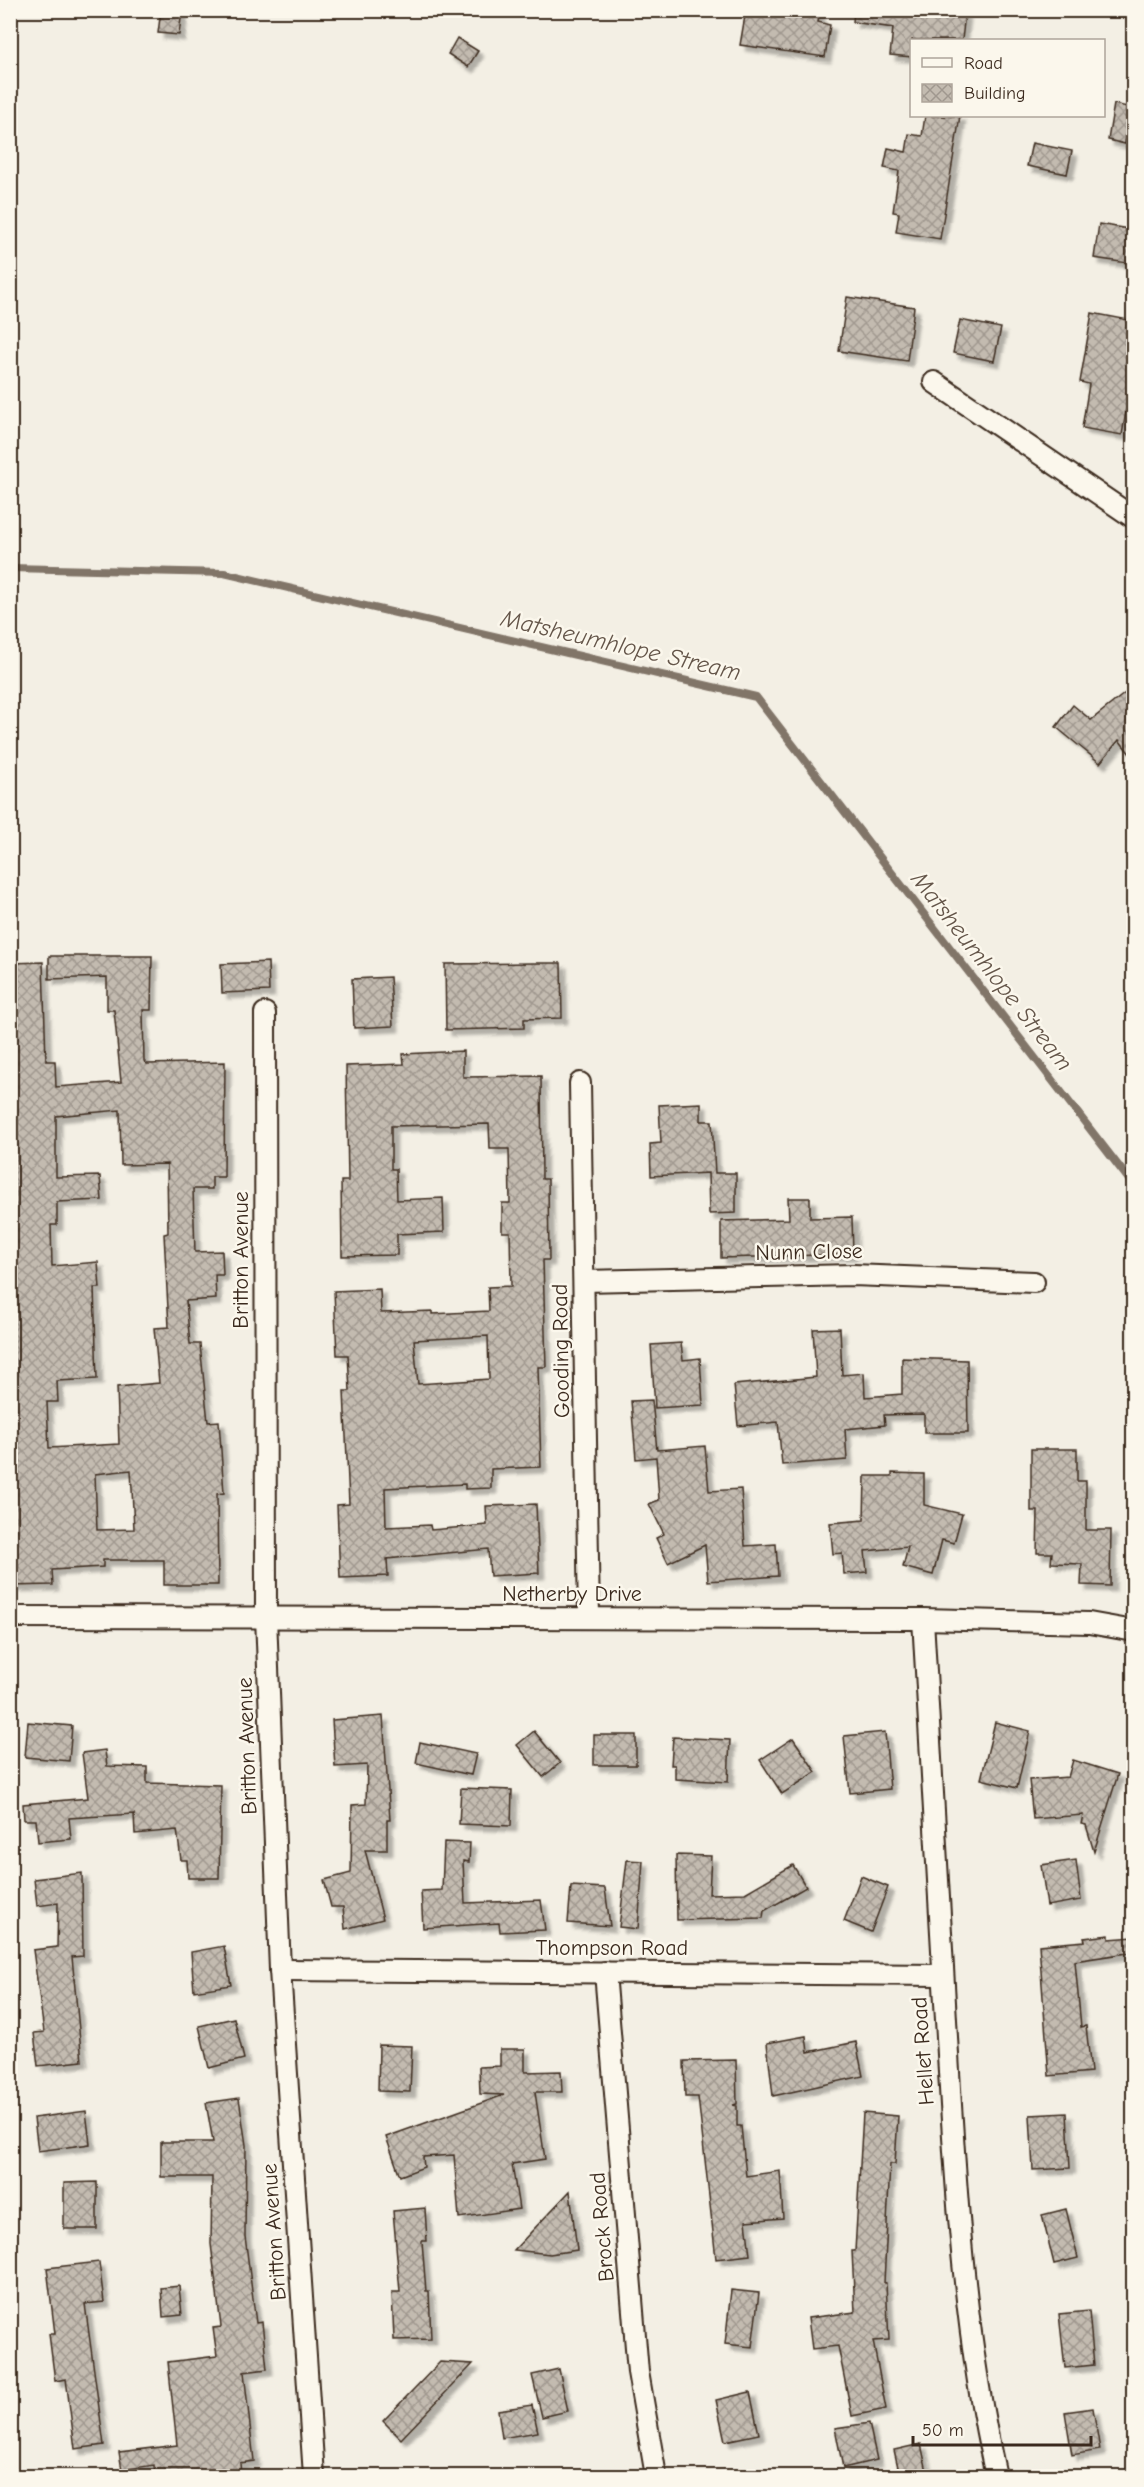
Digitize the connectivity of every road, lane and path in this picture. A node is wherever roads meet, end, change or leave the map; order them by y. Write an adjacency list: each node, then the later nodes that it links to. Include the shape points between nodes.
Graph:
1 (934, 382): 2 (street)
2 (1134, 518)
3 (265, 1013): 8 (street, Britton Avenue)
4 (580, 1083): 5 (street, Gooding Road)
5 (585, 1281): 6 (street, Nunn Close, via 853,1275); 9 (street, Gooding Road)
6 (1034, 1282)
7 (10, 1617): 8 (street, Netherby Drive)
8 (266, 1617): 9 (street, Netherby Drive); 12 (street, Britton Avenue)
9 (589, 1618): 10 (street, Netherby Drive)
10 (923, 1619): 11 (street, Netherby Drive, via 1089,1623); 14 (street, Hellet Road)
11 (1134, 1631)
12 (280, 1970): 13 (street, Thompson Road); 15 (street, Britton Avenue)
13 (605, 1972): 14 (street, Thompson Road); 16 (street, Brock Road, via 638,2372)
14 (942, 1975): 17 (street, Hellet Road, via 964,2282 982,2416)
15 (314, 2476)
16 (656, 2476)
17 (996, 2476)

